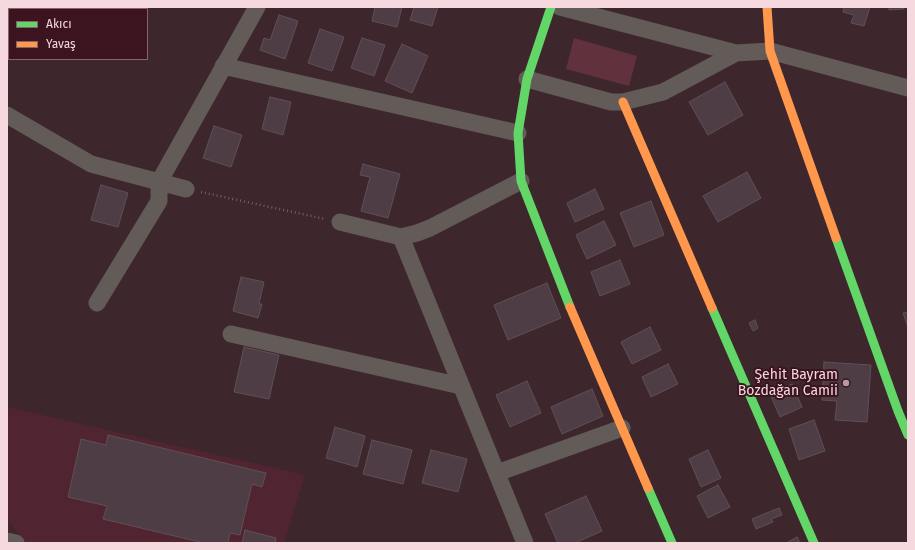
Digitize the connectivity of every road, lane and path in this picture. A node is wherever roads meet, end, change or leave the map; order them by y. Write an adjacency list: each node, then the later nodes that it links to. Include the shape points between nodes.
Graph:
1 (257, 7): 7 (street)
2 (551, 7): 8 (street)
3 (560, 7): 6 (street)
4 (767, 7): 5 (street)
5 (770, 51): 6 (street); 9 (street); 21 (street)
6 (736, 53): 10 (street, via 663,92)
7 (223, 66): 12 (street); 14 (street)
8 (527, 79): 10 (street, via 611,102); 12 (street)
9 (908, 88)
10 (623, 102): 29 (street)
11 (7, 115): 14 (street, via 91,164)
12 (518, 133): 13 (street)
13 (521, 181): 17 (street, via 430,228); 22 (street)
14 (159, 182): 15 (street); 18 (street, via 159,201)
15 (186, 189): 16 (path)
16 (340, 222): 17 (street)
17 (401, 237): 20 (street)
18 (97, 303)
19 (231, 334): 20 (street)
20 (461, 386): 24 (street)
21 (903, 409): 23 (street)
22 (622, 428): 24 (street); 28 (street)
23 (908, 435)
24 (497, 473): 27 (street)
25 (7, 541): 26 (street)
26 (16, 543)
27 (525, 543)
28 (672, 543)
29 (814, 543)

